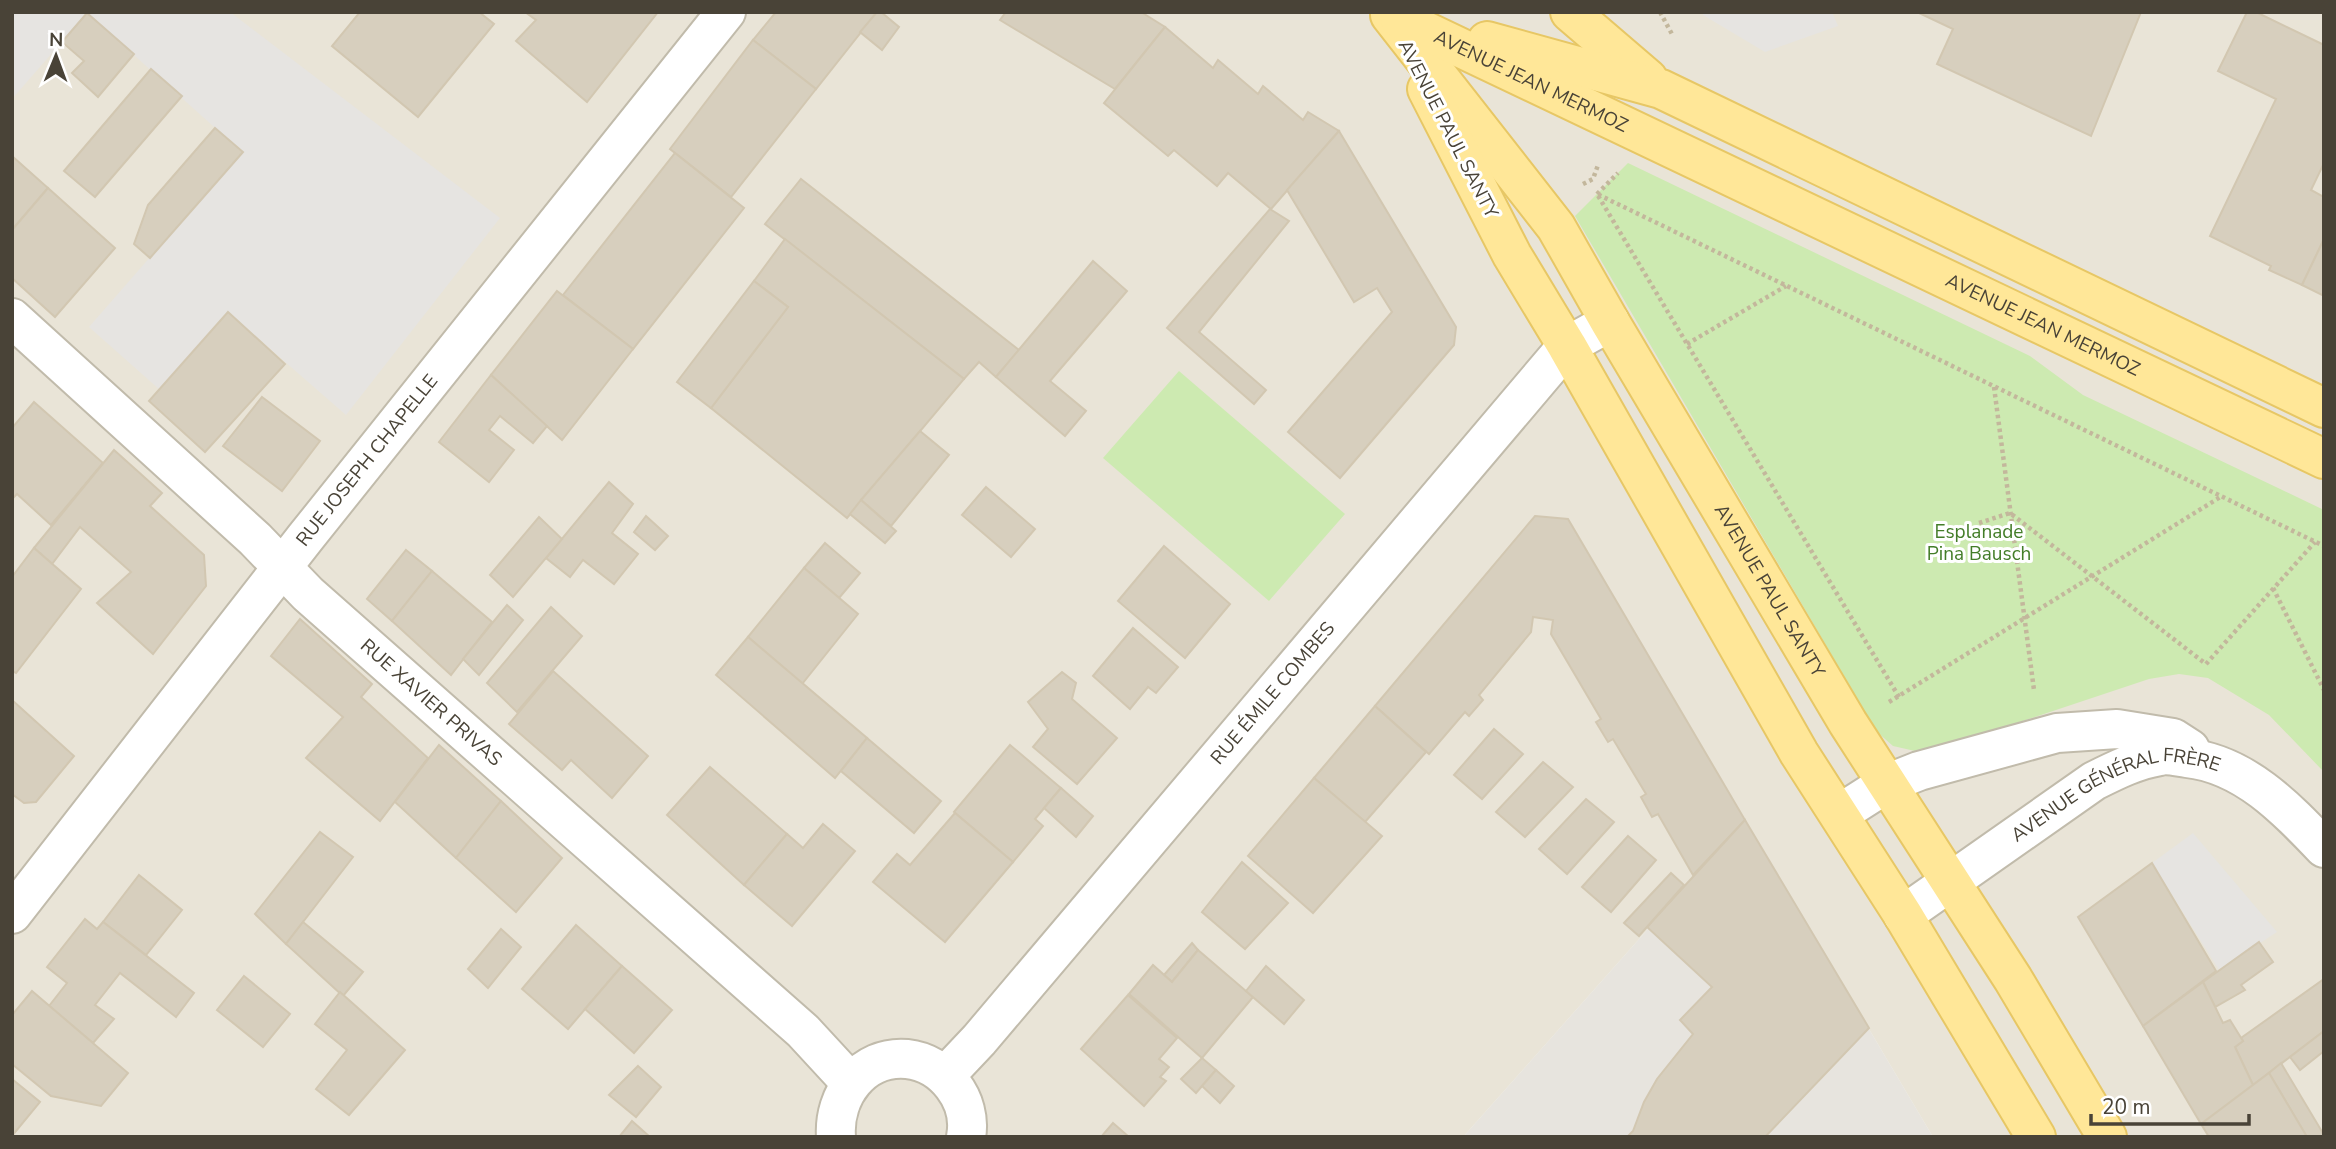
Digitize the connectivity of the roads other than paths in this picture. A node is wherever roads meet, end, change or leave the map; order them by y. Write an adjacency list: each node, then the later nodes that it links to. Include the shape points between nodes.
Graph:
1 (726, 12): 10 (street, RUE JOSEPH CHAPELLE)
2 (1570, 12): 4 (main road)
3 (1390, 13): 4 (main road, AVENUE JEAN MERMOZ); 6 (main road, AVENUE PAUL SANTY, via 1543,208); 7 (main road, AVENUE PAUL SANTY, via 1499,232); 9 (main road, AVENUE JEAN MERMOZ)
4 (1661, 89): 8 (main road, AVENUE JEAN MERMOZ)
5 (12, 318): 10 (street, RUE XAVIER PRIVAS)
6 (1609, 322): 7 (street, RUE ÉMILE COMBES); 12 (main road, AVENUE PAUL SANTY)
7 (1567, 346): 13 (main road, AVENUE PAUL SANTY, via 1799,753); 18 (street, RUE ÉMILE COMBES)
8 (2324, 408)
9 (2324, 459)
10 (283, 567): 16 (street, RUE JOSEPH CHAPELLE); 19 (street, RUE XAVIER PRIVAS, via 308,594 803,1031)
11 (2207, 760): 12 (street, via 2173,738 2117,729 2057,733); 14 (street, AVENUE GÉNÉRAL FRÈRE, via 2251,781); 15 (street, AVENUE GÉNÉRAL FRÈRE, via 2163,755 2129,764 2094,781)
12 (1886, 784): 13 (street); 15 (main road, AVENUE PAUL SANTY)
13 (1839, 814): 17 (main road, AVENUE PAUL SANTY)
14 (2324, 848)
15 (1951, 881): 17 (street, AVENUE GÉNÉRAL FRÈRE); 23 (main road, AVENUE PAUL SANTY)
16 (12, 914)
17 (1903, 915): 22 (main road, AVENUE PAUL SANTY)
18 (945, 1076): 19 (street, via 906,1059 866,1069); 21 (street, via 966,1110)
19 (851, 1083): 20 (street, via 840,1100)
20 (836, 1137)
21 (966, 1137)
22 (2036, 1137)
23 (2107, 1137)

